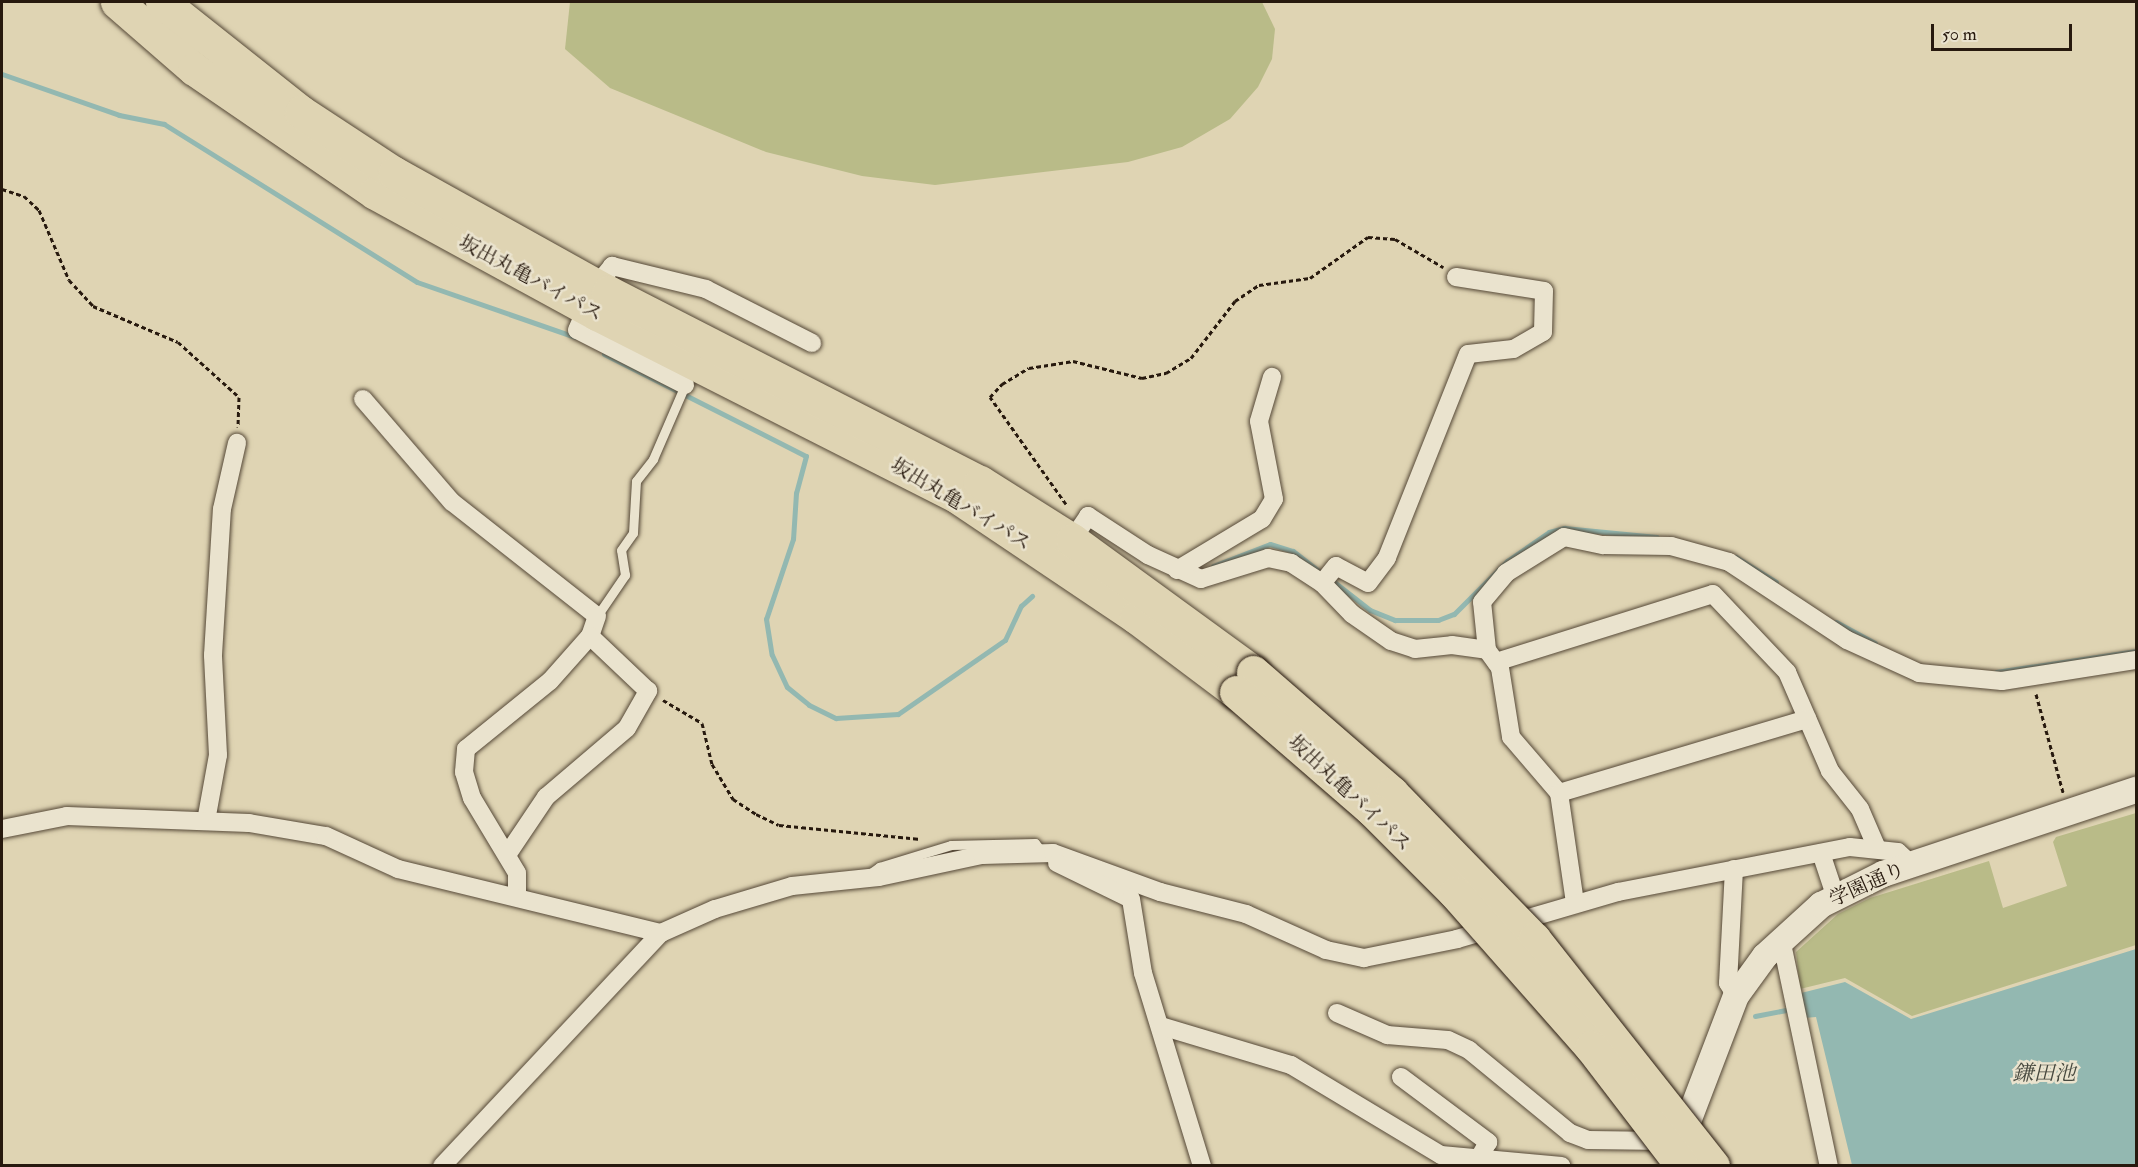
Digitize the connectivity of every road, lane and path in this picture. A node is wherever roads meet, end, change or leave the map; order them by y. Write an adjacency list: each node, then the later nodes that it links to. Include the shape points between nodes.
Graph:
1 (117, 2): 5 (highway, 坂出丸亀バイパス, via 194,69 281,133 375,193)
2 (162, 2): 5 (highway, 坂出丸亀バイパス, via 301,112)
3 (2, 189): 10 (path, via 24,196 39,210 69,280 93,306 178,342 239,398)
4 (1456, 277): 11 (path, via 1395,239 1368,237 1310,278 1260,285 1235,301 1191,358 1166,373 1142,378 1073,361 1029,368 1002,384 990,397); 13 (street, via 1544,291 1543,332 1513,349 1468,354 1387,558 1368,583 1336,566)
5 (590, 296): 6 (street, via 612,266 622,265 706,289); 8 (street, via 577,325 586,337); 11 (highway, 坂出丸亀バイパス, via 886,431); 19 (highway, 坂出丸亀バイパス, via 959,498 1136,617)
6 (812, 343)
7 (1272, 377): 12 (street, via 1259,421 1274,499 1262,519)
8 (682, 391): 14 (lane, via 653,459 636,481 633,533 621,550 625,575)
9 (363, 399): 14 (street, via 452,502)
10 (237, 443): 25 (street, via 222,509 213,655 218,755)
11 (1078, 530): 12 (street, via 1088,516); 19 (highway, 坂出丸亀バイパス)
12 (1177, 570): 13 (street, via 1201,579 1268,558)
13 (1326, 578): 16 (street, via 1352,614 1391,641 1415,649 1452,645)
14 (597, 616): 15 (street)
15 (590, 636): 20 (street); 31 (street, via 550,681 466,749 464,772 472,798)
16 (1492, 656): 18 (street, via 1482,602 1506,573 1563,537 1603,545 1671,546 1729,562 1847,640 1919,673 2002,681); 21 (street, via 1713,594 1787,672); 23 (street, via 1511,738)
17 (2136, 660): 18 (street)
18 (2031, 676): 24 (path)
19 (1244, 682): 44 (highway, 坂出丸亀バイパス, bridge, via 1455,893 1591,1047); 50 (highway, 坂出丸亀バイパス, bridge, via 1392,793 1534,939)
20 (648, 692): 27 (path, via 702,723 712,764 733,799 756,814 779,825); 31 (street, via 627,729 546,797)
21 (1807, 719): 23 (street); 28 (street, via 1830,771 1860,809)
22 (2136, 790): 32 (street, 学園通り)
23 (1559, 793): 37 (street)
24 (2065, 800)
25 (206, 821): 26 (street, via 67,816); 36 (street, via 326,836 398,869)
26 (2, 829)
27 (951, 845): 29 (lane, via 1035,843); 34 (lane, via 879,867)
28 (1876, 846): 30 (street); 32 (street, via 1898,852)
29 (1048, 853): 34 (street, via 982,855); 37 (street, via 1160,892 1246,914 1346,956 1394,954); 42 (street, via 1060,868 1131,899 1143,973)
30 (1821, 853): 33 (street); 35 (street)
31 (507, 855): 36 (street, via 517,873)
32 (1911, 864): 35 (street, 学園通り)
33 (1734, 869): 37 (street); 40 (street, via 1728,983)
34 (864, 879): 38 (street, via 792,886 715,909)
35 (1835, 895): 39 (street, 学園通り)
36 (517, 897): 38 (street)
37 (1575, 903)
38 (661, 933): 47 (street)
39 (1781, 939): 40 (street, 学園通り); 51 (street)
40 (1736, 996): 44 (street, 学園通り)
41 (1337, 1013): 44 (street, via 1387,1035 1448,1040 1469,1050 1570,1133)
42 (1161, 1026): 45 (street, via 1291,1065); 48 (street)
43 (1401, 1077): 46 (street, via 1488,1142)
44 (1678, 1158)
45 (1437, 1160): 46 (street)
46 (1478, 1160): 49 (street)
47 (442, 1166)
48 (1202, 1166)
49 (1562, 1166)
50 (1713, 1166)
51 (1829, 1166)

